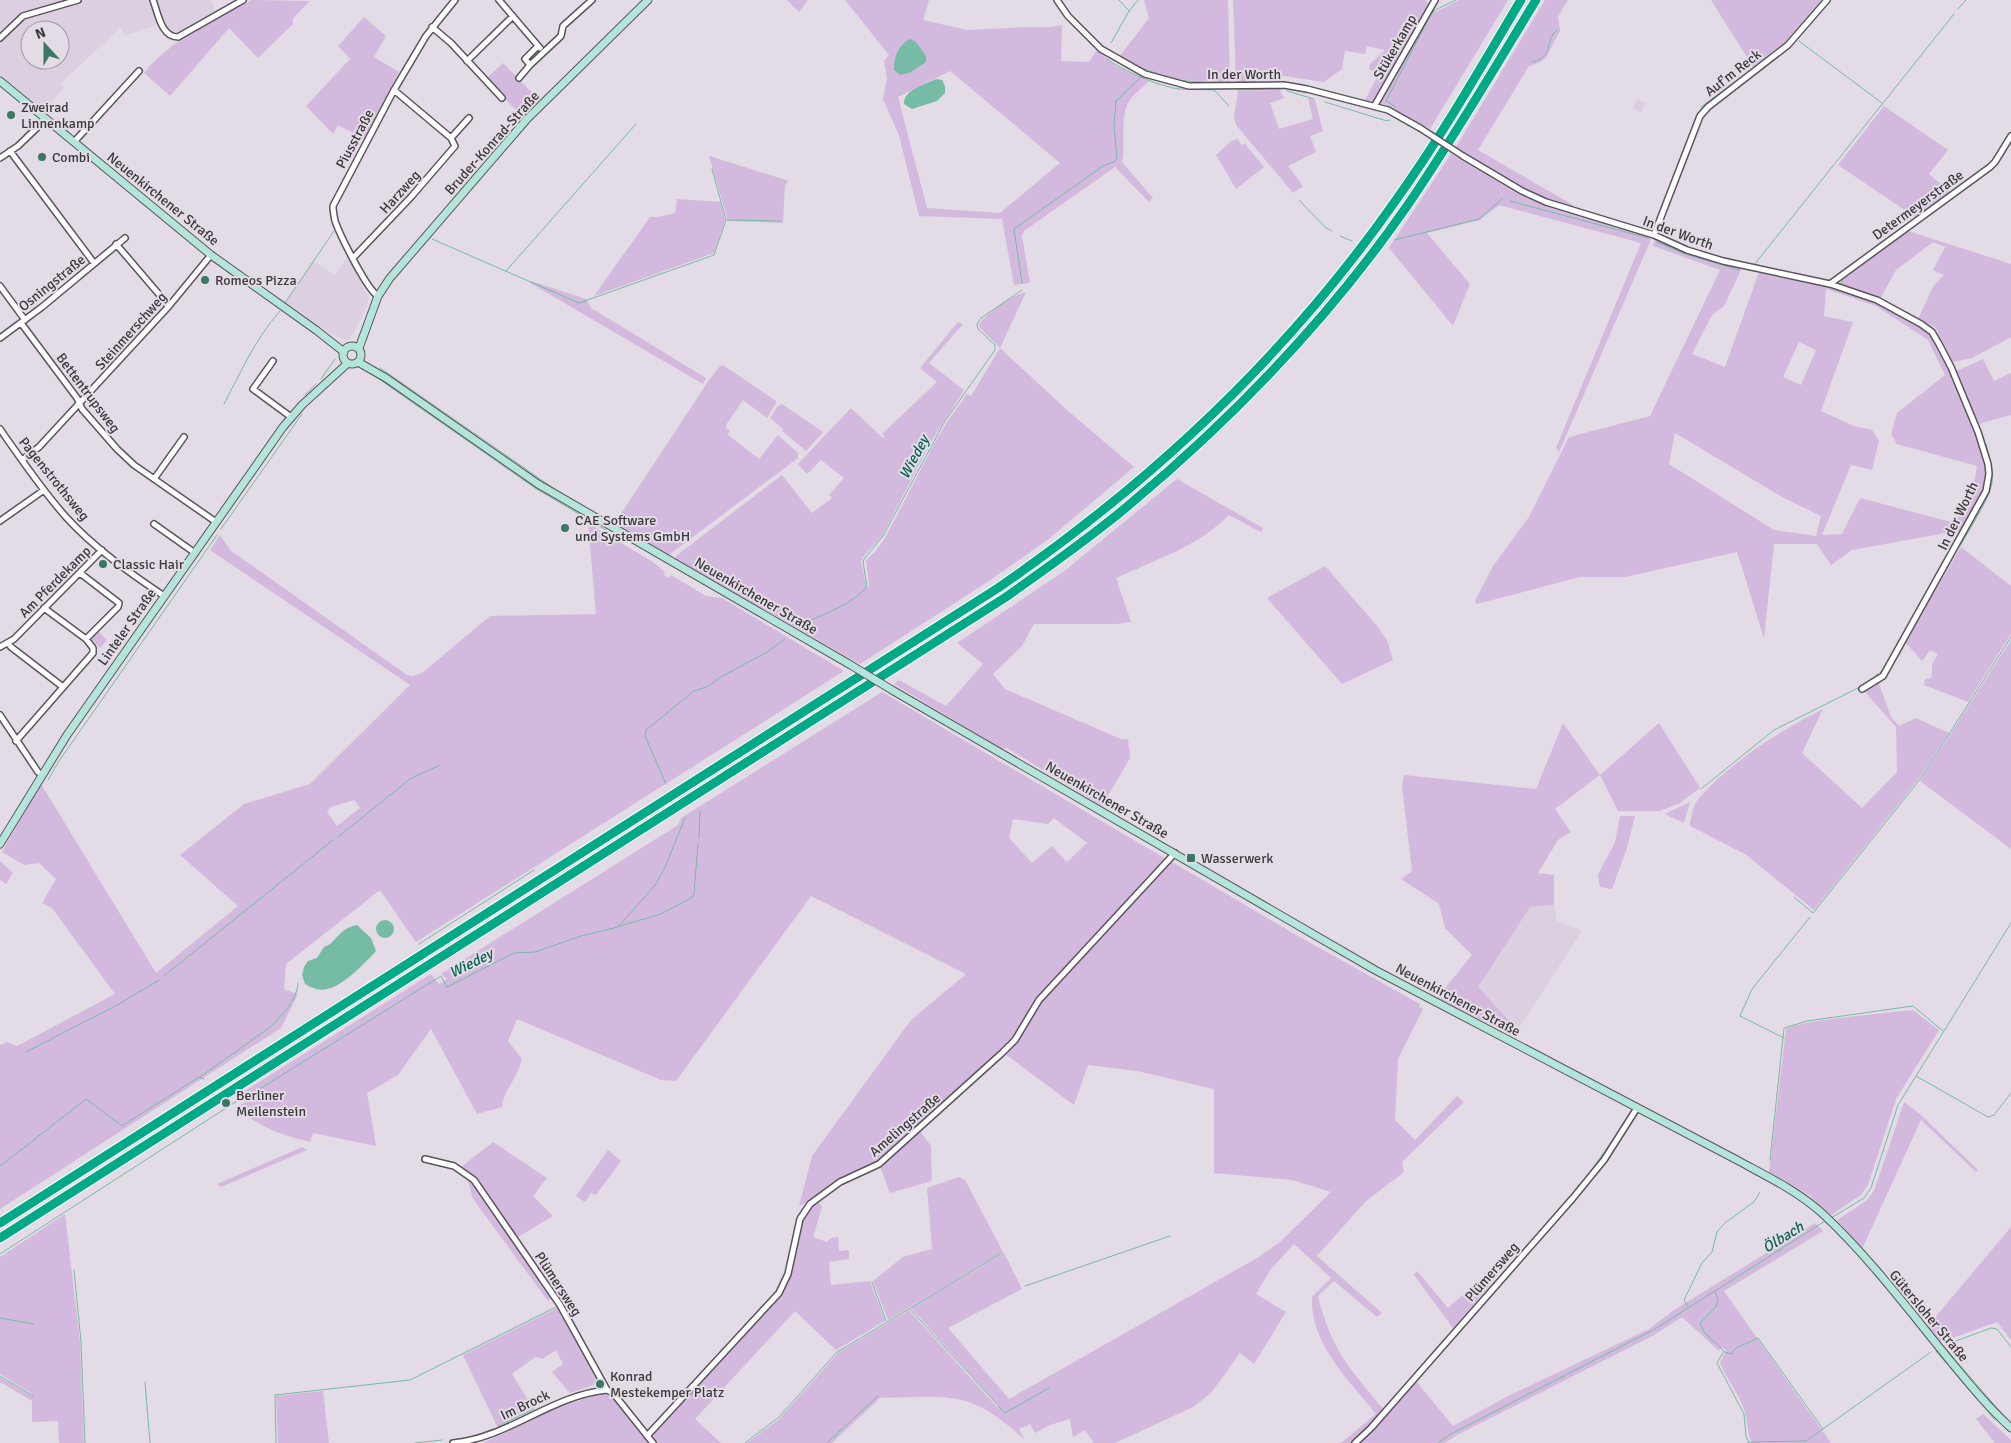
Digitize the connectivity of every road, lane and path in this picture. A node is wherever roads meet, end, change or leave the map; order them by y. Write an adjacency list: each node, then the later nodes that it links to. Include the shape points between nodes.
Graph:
1 (78, 0): 17 (street, via 23,16)
2 (153, 0): 3 (street, via 165,32 172,37 178,37)
3 (243, 0)
4 (455, 0): 16 (street, Piusstraße)
5 (500, 0): 15 (street)
6 (579, 0): 14 (street)
7 (592, 0): 14 (street)
8 (648, 0): 43 (main road, Bruder-Konrad-Straße, via 527,119)
9 (1057, 0): 27 (street, In der Worth, via 1068,16 1101,49 1145,74 1189,86 1284,85)
10 (1435, 0): 27 (street, Stükerkamp)
11 (1521, 0): 78 (highway, via 1413,175 1343,271 1248,380 1122,496 974,603)
12 (1536, 0): 79 (highway, via 1449,142 1406,207 1353,277 1250,394 1129,505 1006,597)
13 (1827, 0): 35 (street, Auf'm Reck, via 1788,45 1700,116)
14 (584, 6): 19 (street, via 563,26 561,36)
15 (513, 16): 18 (street); 20 (street)
16 (432, 27): 20 (street); 25 (street, Piusstraße)
17 (0, 38)
18 (538, 46): 19 (street); 21 (street, via 525,59)
19 (544, 52): 21 (street)
20 (467, 61): 26 (street)
21 (530, 65): 23 (street)
22 (139, 71): 32 (street)
23 (519, 78)
24 (0, 81): 29 (main road, Neuenkirchener Straße)
25 (394, 90): 31 (street); 39 (street, Piusstraße, via 333,206 336,223)
26 (502, 98)
27 (1375, 105): 35 (street, In der Worth, bridge, via 1394,112 1522,191 1546,202)
28 (469, 118): 31 (street, Harzweg)
29 (46, 119): 32 (main road, Neuenkirchener Straße); 33 (street)
30 (2011, 136): 41 (street, Determeyerstraße, via 1990,167)
31 (451, 138): 39 (street, Harzweg, via 454,149)
32 (74, 142): 38 (main road, Neuenkirchener Straße)
33 (10, 151): 34 (street); 40 (street)
34 (0, 158)
35 (1654, 235): 41 (street, In der Worth, via 1723,261)
36 (125, 238): 37 (street, Osningstraße)
37 (116, 244): 40 (street, Osningstraße); 44 (street)
38 (210, 255): 44 (street, Steinmerschweg); 47 (main road, Neuenkirchener Straße)
39 (353, 258): 43 (street, Piusstraße, via 368,286)
40 (94, 263): 45 (street, Osningstraße)
41 (1830, 284): 69 (street, In der Worth, via 1877,300 1932,332 1951,367 1978,432 1988,474 1986,491 1883,676)
42 (0, 286): 45 (street, Bettentrupsweg)
43 (378, 296): 47 (main road, Bruder-Konrad-Straße)
44 (169, 306): 50 (street, Steinmerschweg)
45 (23, 321): 46 (street, Osningstraße); 50 (street, Bettentrupsweg)
46 (0, 338)
47 (349, 352): 48 (main road); 48 (main road, via 353,364); 51 (main road, Linteler Straße, via 323,385)
48 (360, 359): 74 (main road, Neuenkirchener Straße, bridge, via 538,484)
49 (273, 361): 51 (street, via 253,389)
50 (80, 404): 54 (street, Steinmerschweg, via 40,447); 55 (street, Bettentrupsweg, via 116,449)
51 (291, 417): 58 (main road, Linteler Straße)
52 (0, 429): 54 (street, Pagenstrothsweg)
53 (184, 437): 55 (street)
54 (22, 460): 56 (street, Pagenstrothsweg)
55 (154, 479): 58 (street, Bettentrupsweg)
56 (44, 490): 57 (street); 60 (street, Pagenstrothsweg, via 71,522)
57 (0, 521)
58 (216, 522): 61 (main road, Linteler Straße)
59 (154, 524): 61 (street)
60 (102, 550): 62 (street, Am Pferdekamp); 63 (street, Pagenstrothsweg)
61 (195, 553): 63 (main road, Linteler Straße)
62 (80, 572): 64 (street, Am Pferdekamp); 65 (street, via 119,603)
63 (164, 596): 72 (main road, Linteler Straße)
64 (44, 608): 65 (street); 66 (street, Am Pferdekamp)
65 (86, 639): 68 (street, via 93,653)
66 (8, 643): 67 (street, Am Pferdekamp); 68 (street)
67 (0, 647)
68 (64, 686): 71 (street)
69 (1862, 689)
70 (0, 715): 71 (street)
71 (16, 741): 72 (street)
72 (42, 774): 73 (main road, Linteler Straße)
73 (0, 844)
74 (1175, 854): 75 (main road, Neuenkirchener Straße, via 1375,970); 82 (street, Amelingstraße, via 1039,1000 1015,1040 1002,1053 879,1164 840,1182 810,1204 800,1219 788,1274 778,1293)
75 (1638, 1108): 77 (main road, Neuenkirchener Straße, via 1791,1190); 85 (street, Plümersweg, via 1604,1160 1573,1198)
76 (425, 1159): 80 (street, Plümersweg, via 454,1166 474,1180 560,1305)
77 (1828, 1220): 81 (main road, Gütersloher Straße, via 1868,1262 1982,1399)
78 (0, 1223)
79 (0, 1238)
80 (607, 1390): 82 (street, Plümersweg, via 613,1393); 83 (street, Im Brock, via 581,1394 481,1438)
81 (2011, 1428)
82 (647, 1436): 84 (street, Plümersweg)
83 (454, 1443)
84 (653, 1443)
85 (1355, 1443)

